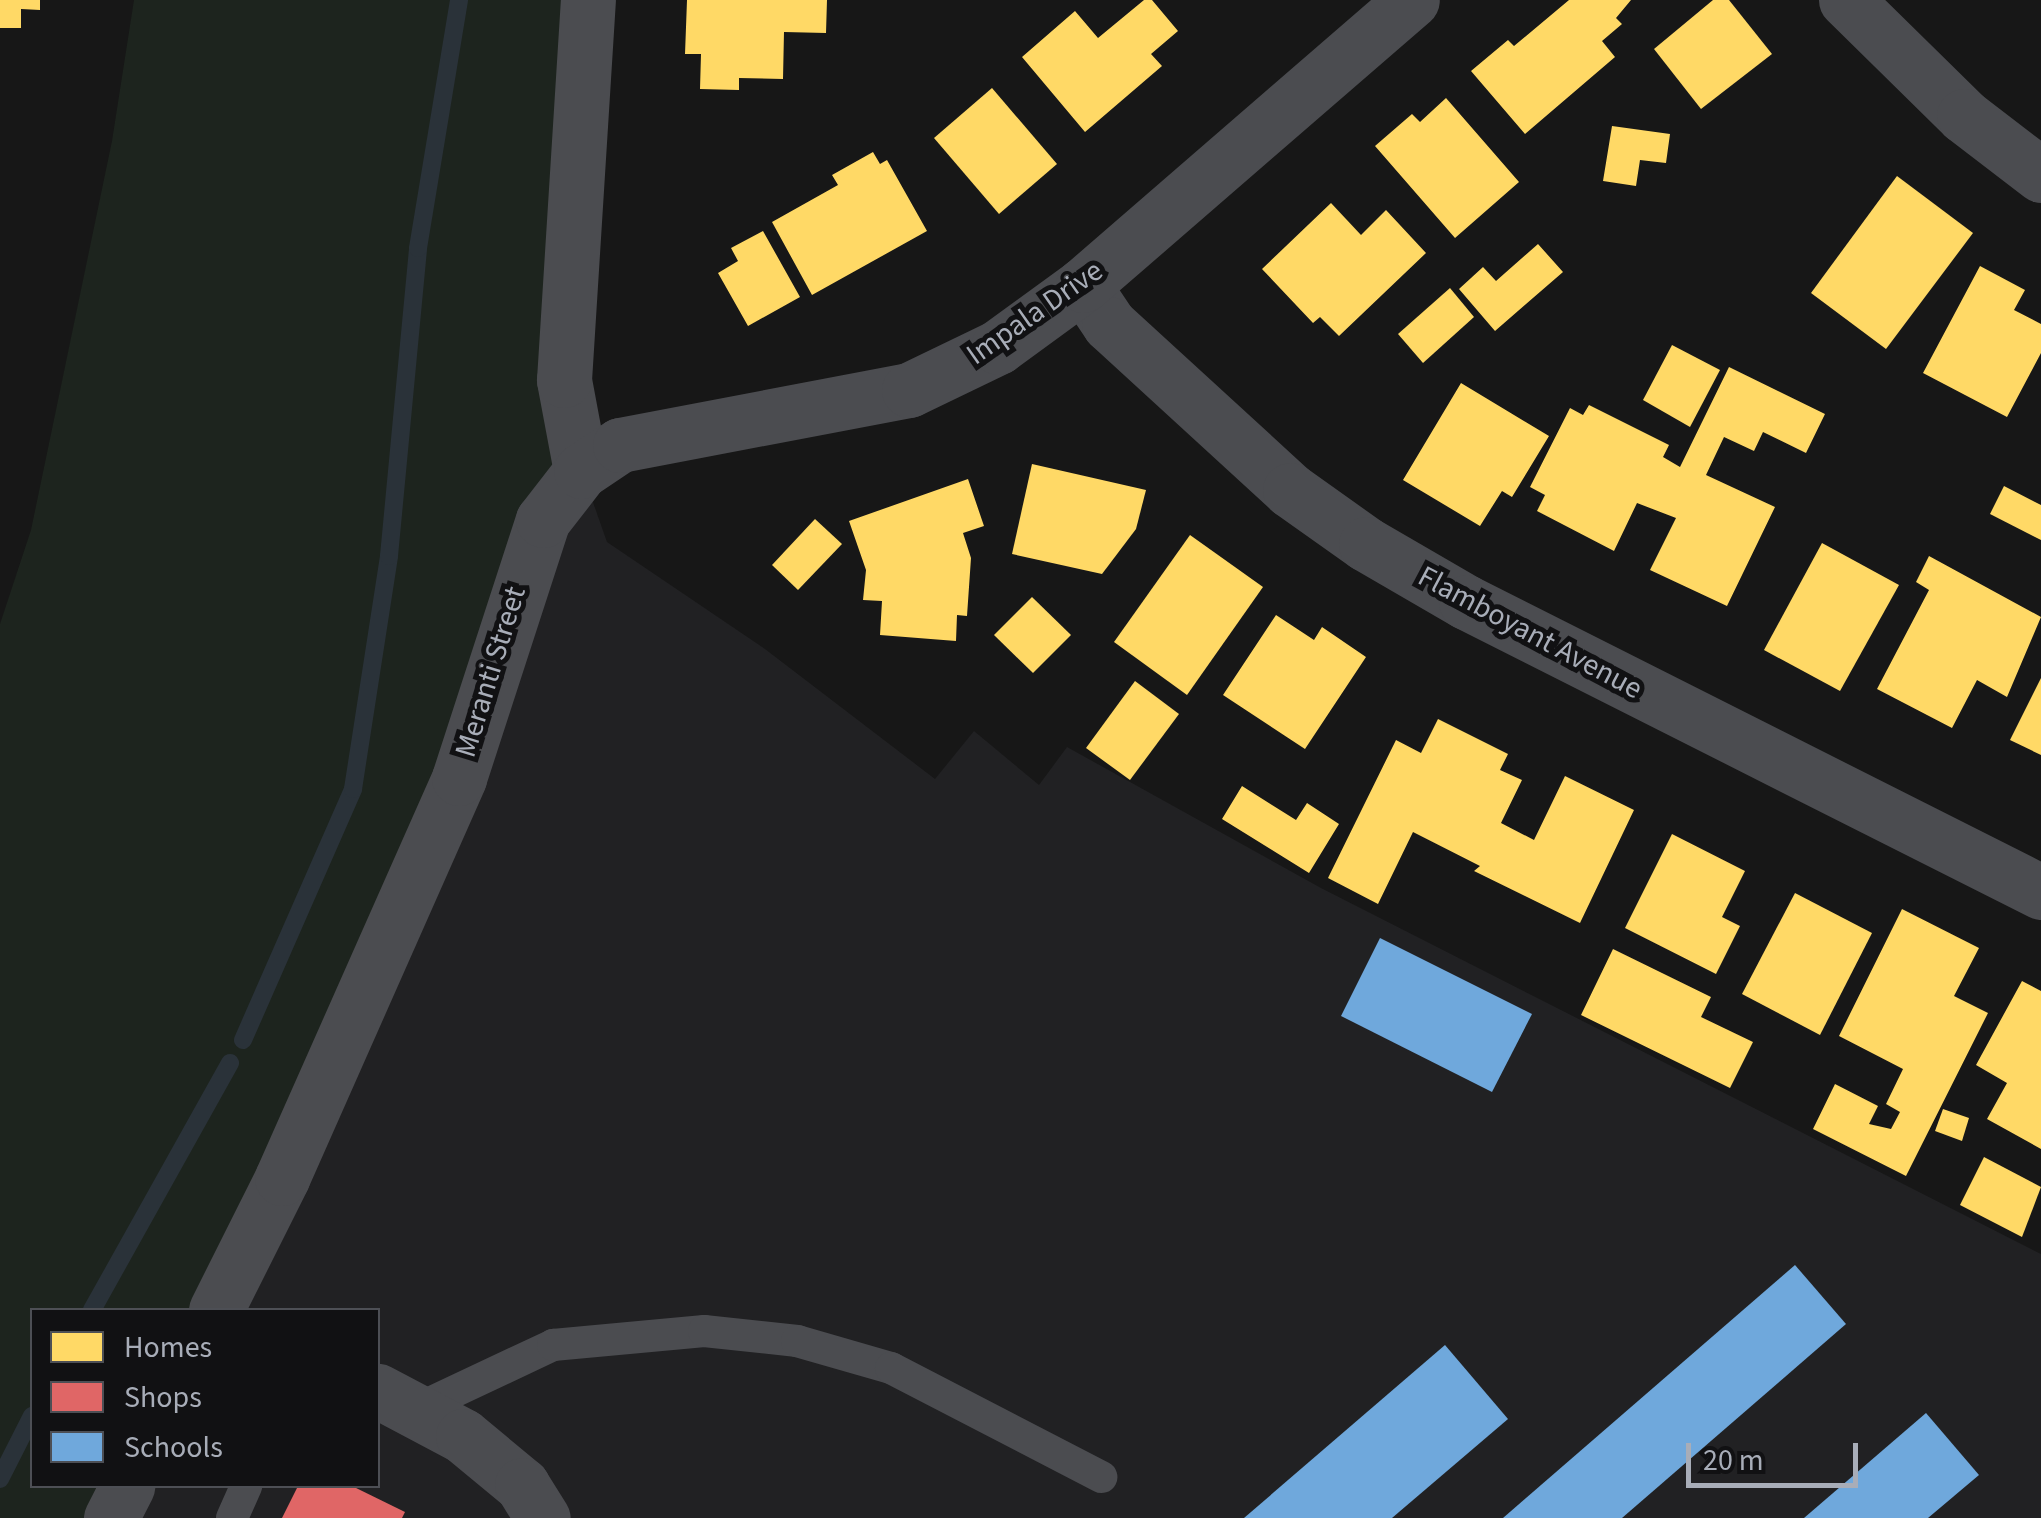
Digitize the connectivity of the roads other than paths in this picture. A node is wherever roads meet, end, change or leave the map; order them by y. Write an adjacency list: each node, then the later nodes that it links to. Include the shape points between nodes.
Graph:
1 (588, 0): 6 (street, via 564,380)
2 (1846, 0): 4 (street, via 1964,116)
3 (1379, 11): 5 (street, Impala Drive)
4 (2041, 175)
5 (1083, 285): 6 (street, Impala Drive, via 998,347 910,390 620,445); 7 (street, Flamboyant Avenue, via 1108,324 1290,490 1366,544 1466,602)
6 (581, 472): 8 (street, Meranti Street, via 543,520 459,778)
7 (2041, 892)
8 (218, 1308)
9 (396, 1400): 10 (lane, via 553,1345 704,1331 798,1341 891,1368); 15 (street, via 463,1436 522,1486)
10 (1102, 1477)
11 (126, 1488): 13 (street)
12 (245, 1488): 14 (lane)
13 (111, 1518)
14 (232, 1518)
15 (544, 1518)

